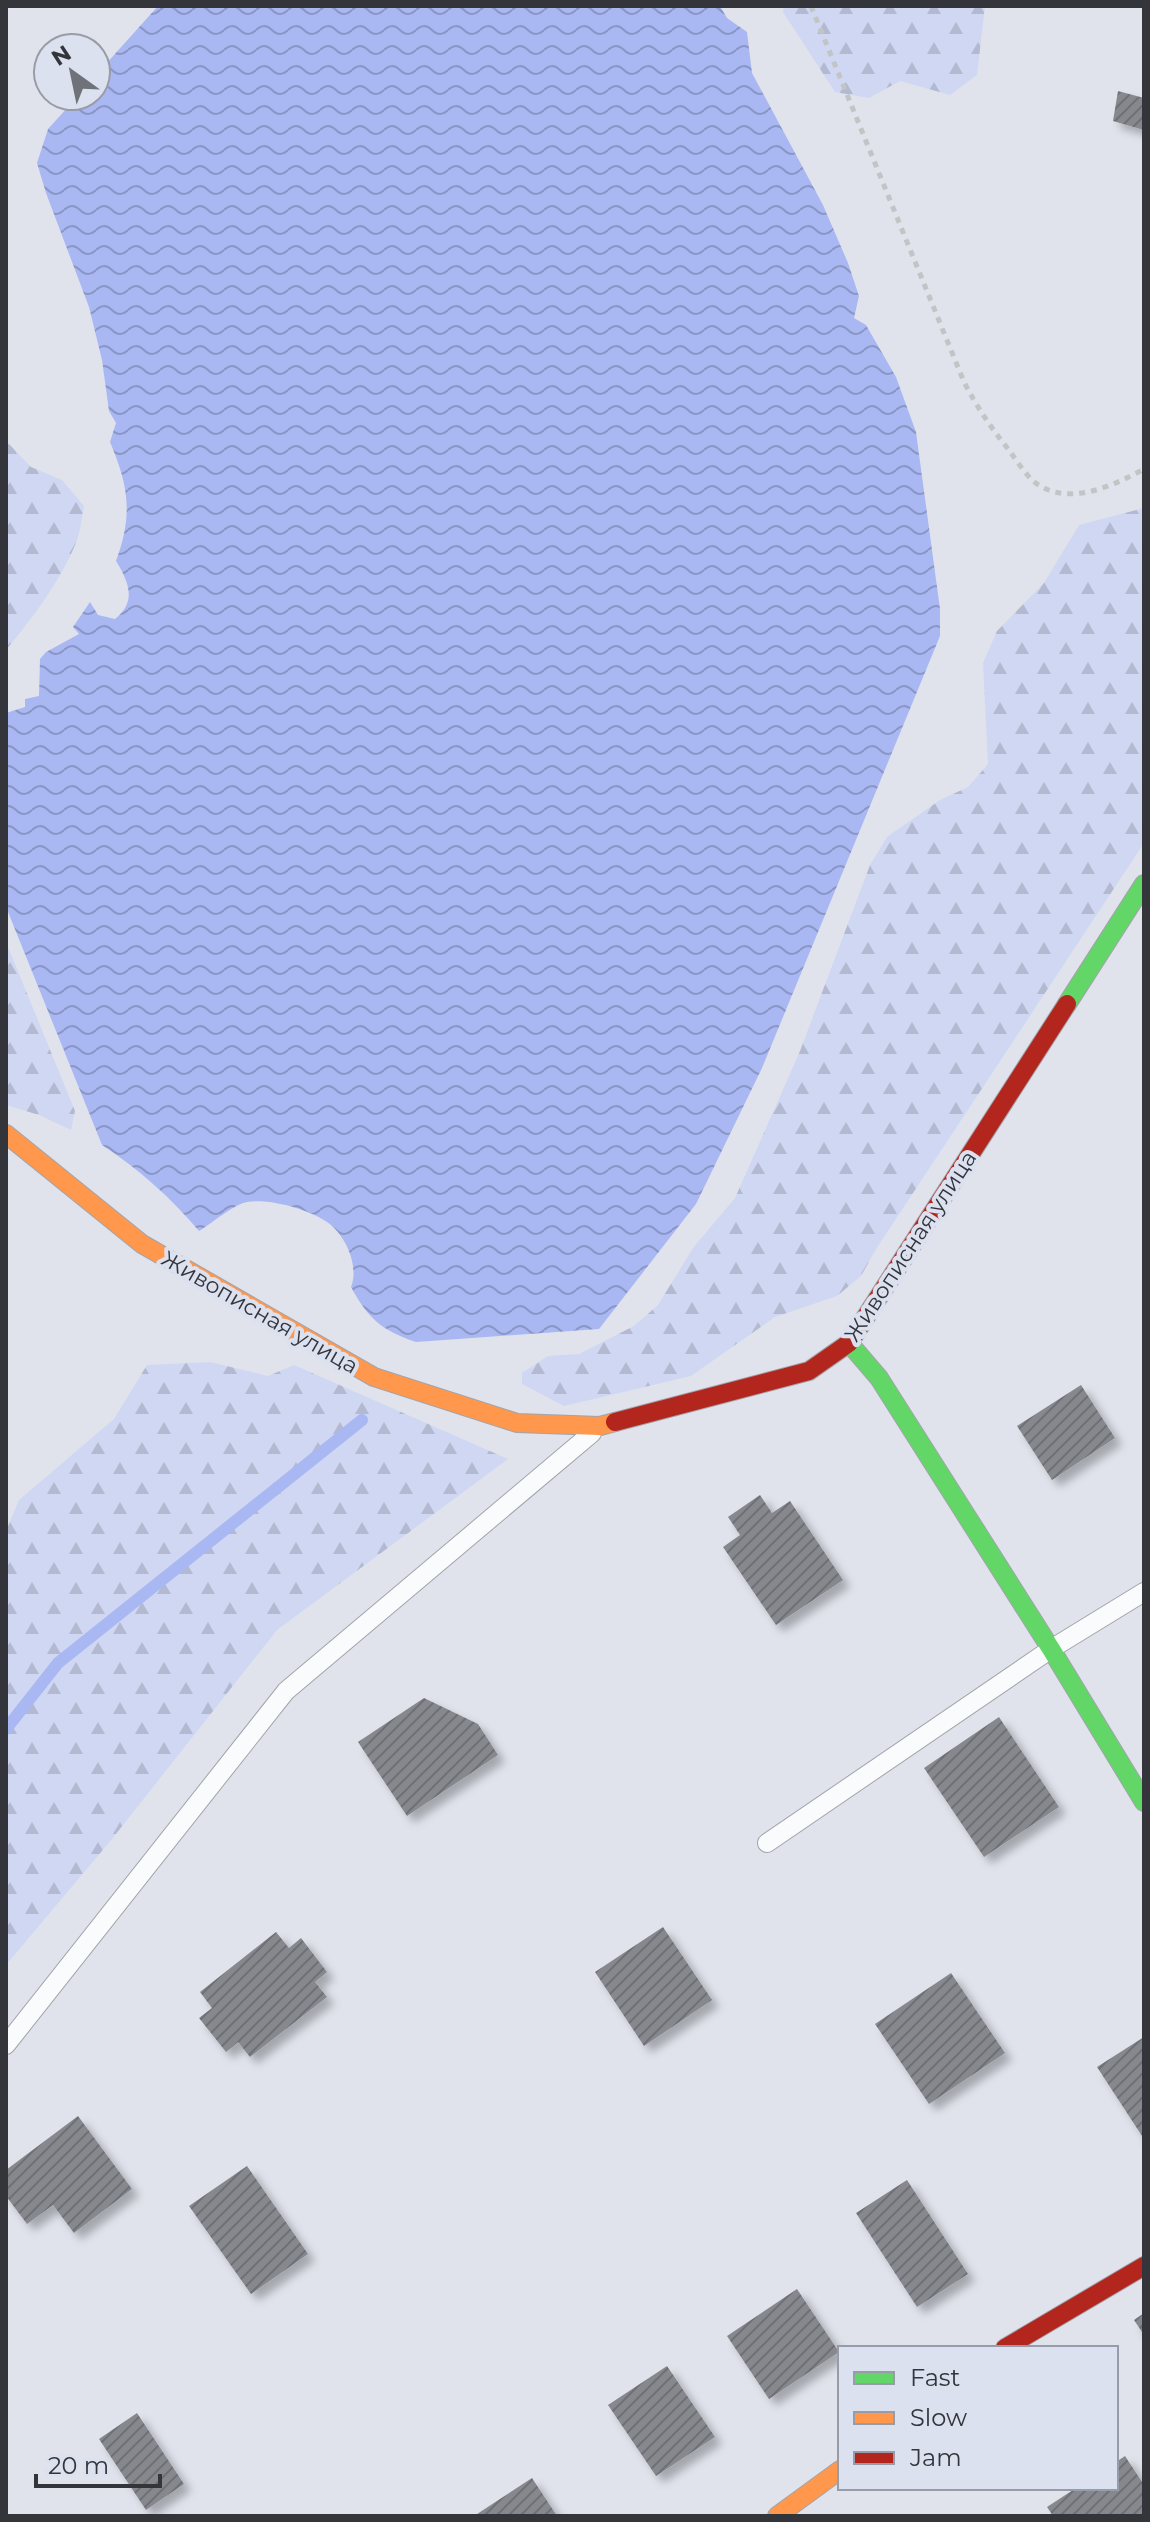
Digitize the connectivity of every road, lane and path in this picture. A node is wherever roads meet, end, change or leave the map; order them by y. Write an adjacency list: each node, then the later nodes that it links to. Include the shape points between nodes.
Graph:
1 (811, 6): 2 (path, via 981,415 1033,481 1057,492 1112,487)
2 (1144, 469)
3 (1144, 884): 5 (street, Живописная улица)
4 (6, 1134): 6 (street, Живописная улица, via 142,1244 374,1377 517,1423)
5 (849, 1343): 6 (street, Живописная улица, via 809,1371); 8 (street, via 879,1378)
6 (600, 1426): 11 (lane, via 286,1691)
7 (1144, 1592): 8 (lane)
8 (1051, 1649): 9 (street); 10 (lane)
9 (1144, 1802)
10 (767, 1843)
11 (6, 2045)
12 (1144, 2266): 13 (street)
13 (1008, 2346)
14 (838, 2471): 15 (street)
15 (777, 2516)

